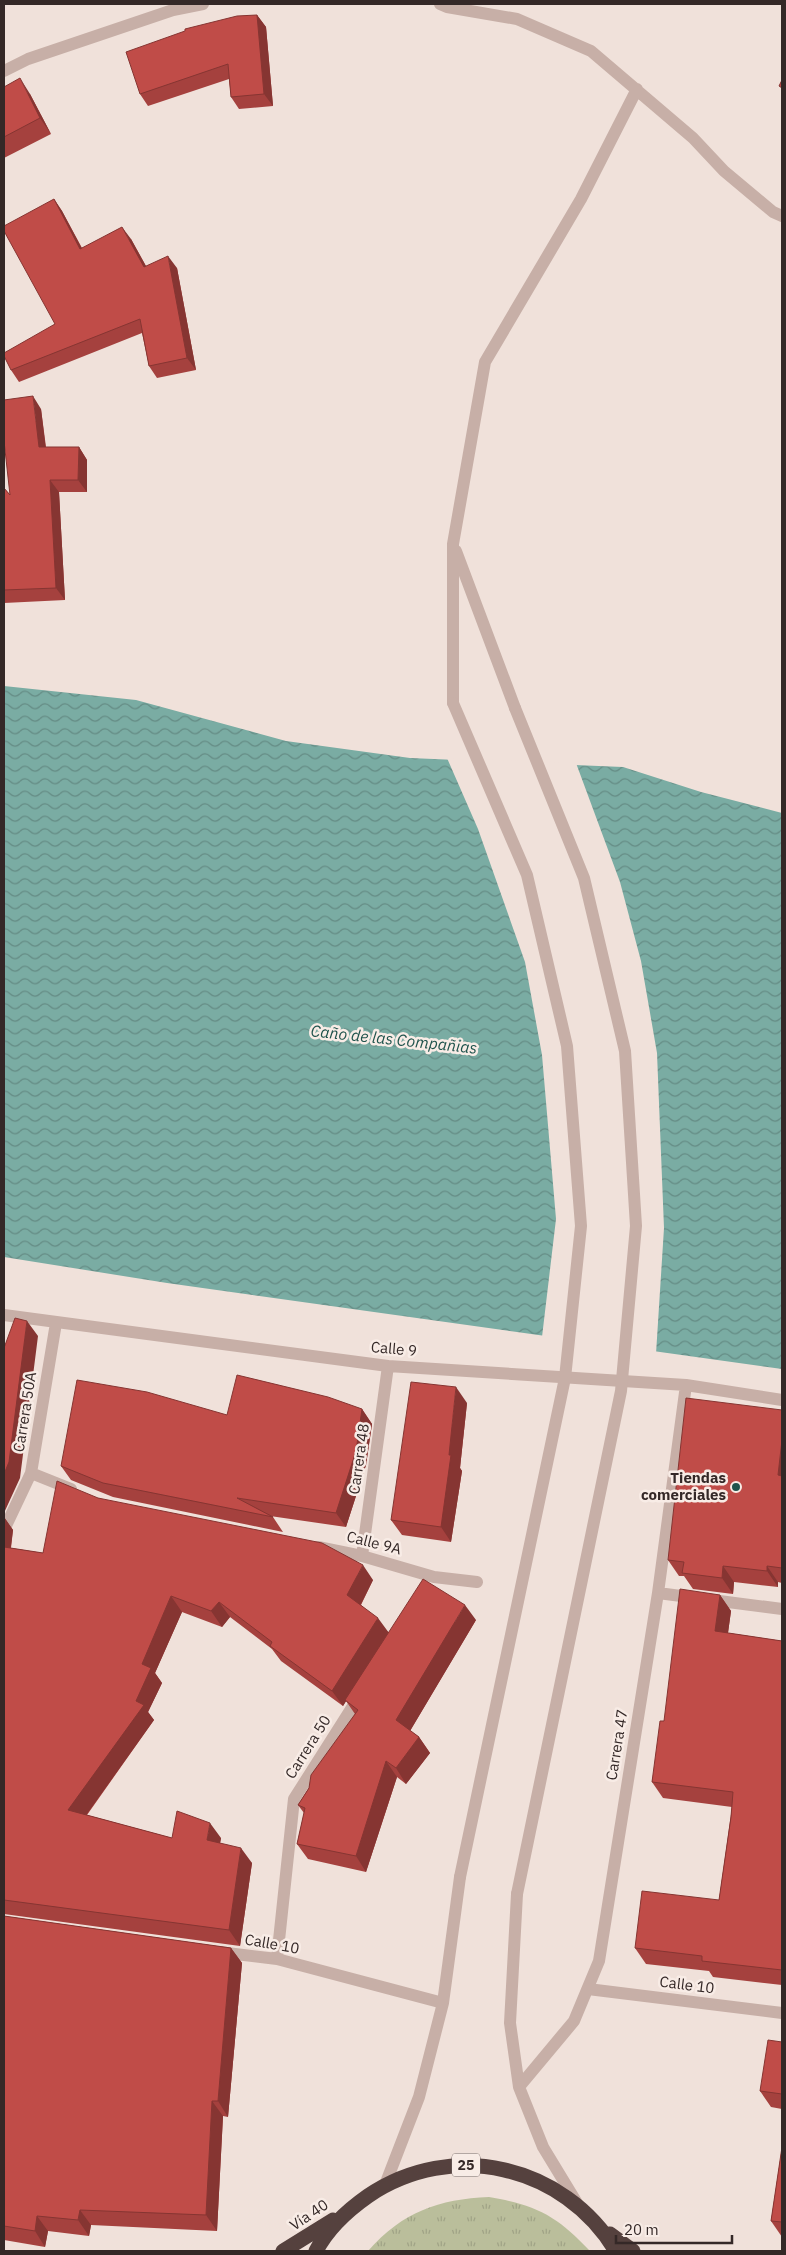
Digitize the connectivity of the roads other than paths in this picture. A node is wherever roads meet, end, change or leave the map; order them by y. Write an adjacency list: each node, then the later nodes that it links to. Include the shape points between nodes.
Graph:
1 (203, 4): 3 (street, via 173,10 28,59)
2 (440, 4): 4 (street, via 447,8 517,19 591,51)
3 (4, 71)
4 (637, 89): 5 (street, via 693,138 724,171); 6 (street, via 581,199 485,362)
5 (782, 216)
6 (453, 544): 24 (street, bridge, via 453,703 527,875 567,1046 581,1226 565,1378 460,1877); 26 (street, bridge, via 584,878 625,1051 636,1226 621,1391 517,1894 510,2023)
7 (4, 1315): 8 (street, Calle 9)
8 (56, 1323): 9 (street, Calle 9); 12 (street, Carrera 50A)
9 (388, 1366): 10 (street, Calle 9); 16 (street, Carrera 48)
10 (686, 1385): 11 (street, Calle 9); 18 (street, Carrera 47)
11 (782, 1400)
12 (31, 1473): 13 (street); 14 (street, Carrera 50A)
13 (84, 1494)
14 (4, 1530)
15 (304, 1544): 16 (street, Calle 9A)
16 (362, 1556): 17 (street, Calle 9A, via 431,1581)
17 (477, 1582)
18 (658, 1593): 19 (street); 23 (street, Carrera 47, via 600,1962)
19 (782, 1609)
20 (367, 1684): 22 (street, Carrera 50, via 294,1799)
21 (209, 1950): 22 (street, Calle 10)
22 (277, 1959): 24 (street, Calle 10)
23 (588, 1990): 25 (street, Calle 10); 26 (street, Carrera 47, via 574,2022)
24 (443, 2003): 27 (street, via 418,2097)
25 (782, 2013)
26 (519, 2087): 28 (street, via 543,2147)
27 (385, 2185): 28 (highway, 25, via 423,2170 463,2165 488,2167 542,2182); 29 (highway, 25)
28 (577, 2203): 30 (highway, 25)
29 (353, 2206): 31 (highway, Vía 40); 32 (highway, 25)
30 (603, 2230): 33 (highway, 25); 34 (highway, 25)
31 (283, 2251)
32 (316, 2251)
33 (616, 2251)
34 (633, 2251)

